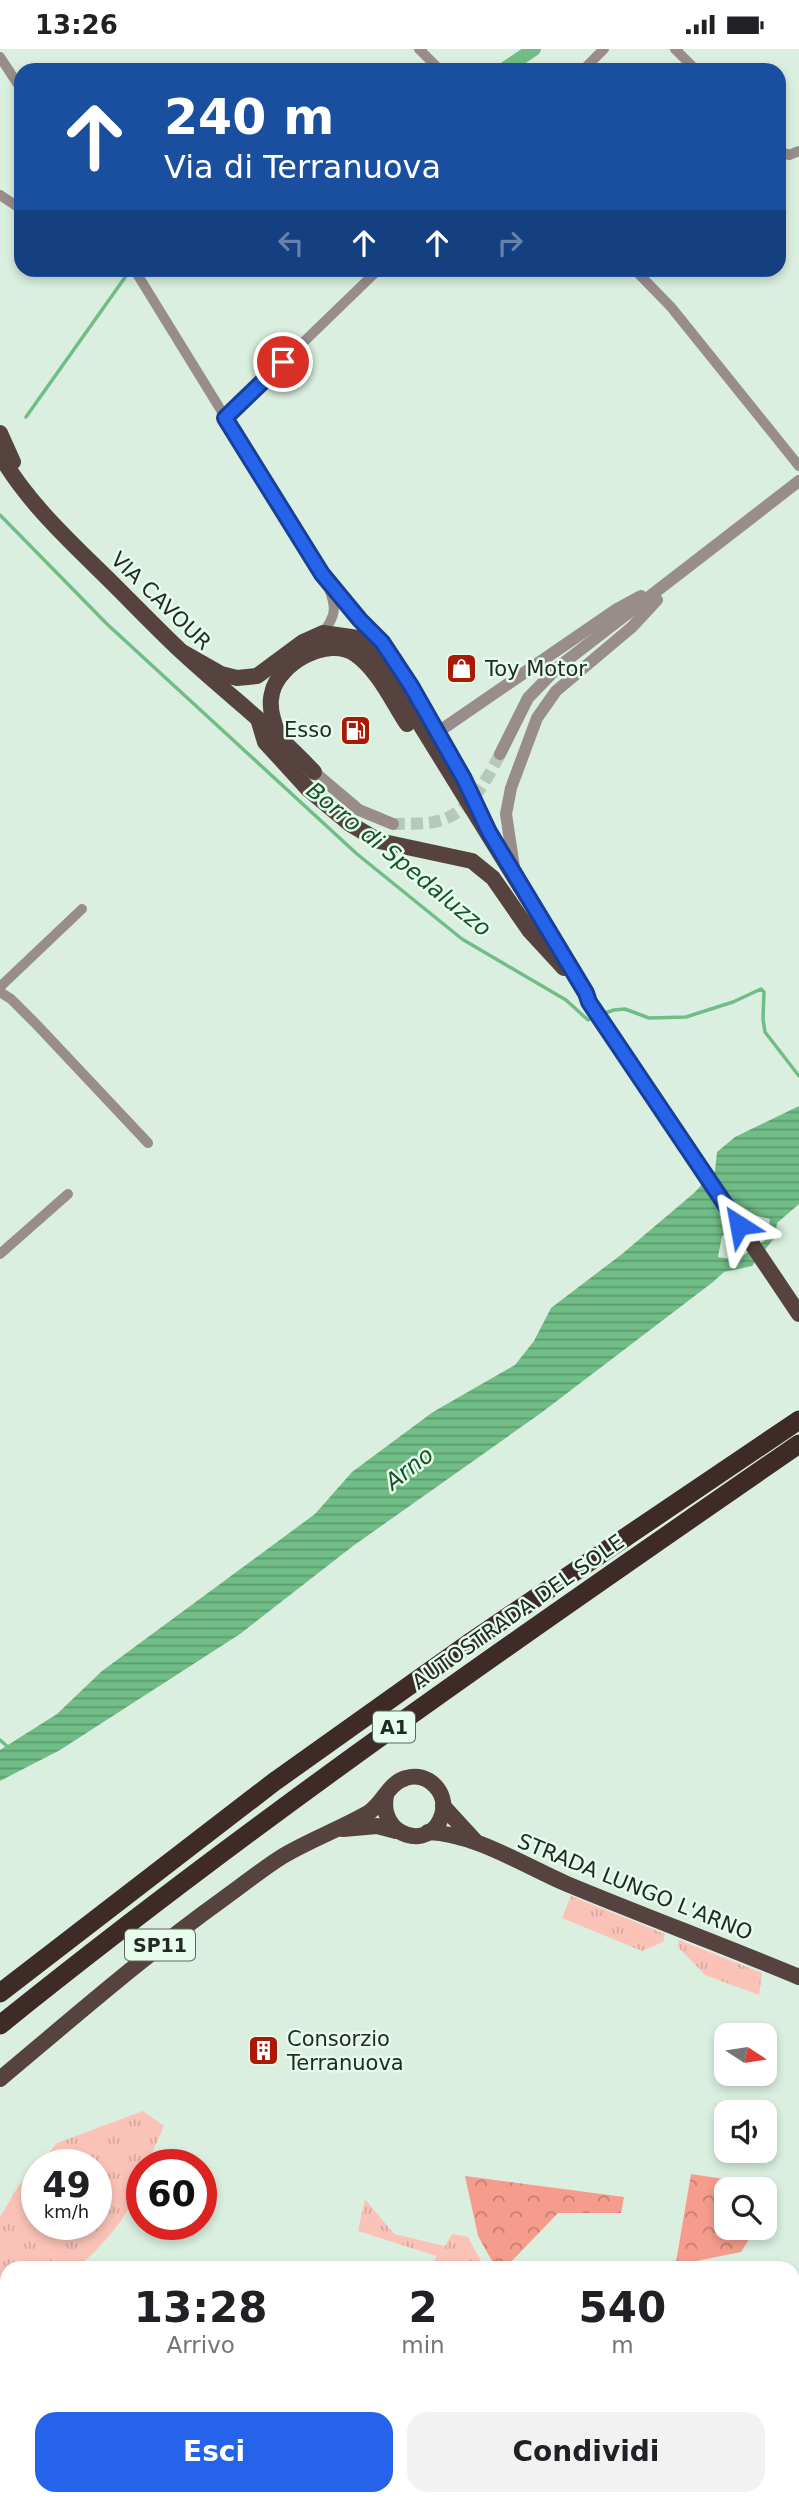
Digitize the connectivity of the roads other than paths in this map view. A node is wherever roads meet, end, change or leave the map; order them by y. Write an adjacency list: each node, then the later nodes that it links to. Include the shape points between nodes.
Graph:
1 (419, 49): 5 (street)
2 (604, 49): 6 (street)
3 (675, 49): 7 (street)
4 (0, 57): 8 (street)
5 (433, 63)
6 (590, 63)
7 (689, 63)
8 (14, 78)
9 (139, 277): 12 (street)
10 (371, 277): 12 (street)
11 (642, 277): 15 (street)
12 (225, 418): 18 (street)
13 (0, 433): 17 (main road, VIA CAVOUR)
14 (0, 455): 17 (main road, VIA CAVOUR)
15 (799, 466)
16 (799, 481): 19 (street)
17 (38, 507): 21 (main road, VIA CAVOUR)
18 (322, 574): 20 (street, via 334,616); 23 (street, via 382,642)
19 (679, 576): 23 (street, via 617,609); 25 (street, via 547,678 528,698); 29 (street, via 632,627 556,691 537,718 506,814)
20 (323, 633): 21 (main road, via 257,676 221,674); 28 (main road, via 358,638 376,653)
21 (184, 653): 22 (main road, VIA CAVOUR)
22 (259, 722): 24 (main road, VIA CAVOUR); 31 (main road, VIA CAVOUR, via 265,742 308,789 350,824 379,841 472,861 493,877 529,930)
23 (438, 732): 28 (street)
24 (278, 736): 26 (main road, VIA CAVOUR); 31 (main road, via 270,710 280,676 309,653 325,648 353,653 370,668)
25 (500, 754)
26 (314, 772): 27 (street, via 359,810)
27 (393, 824)
28 (489, 832): 29 (main road)
29 (515, 874): 33 (main road)
30 (82, 909): 32 (street)
31 (564, 969): 33 (main road, VIA CAVOUR)
32 (0, 990): 34 (street)
33 (589, 1002): 37 (main road)
34 (148, 1143)
35 (68, 1194): 36 (street)
36 (0, 1254)
37 (799, 1314)
38 (799, 1420): 49 (highway, AUTOSTRADA DEL SOLE / A1, via 472,1641 274,1782)
39 (799, 1444): 50 (highway, AUTOSTRADA DEL SOLE / A1, via 288,1803)
40 (386, 1796): 41 (main road, via 397,1781 415,1776 438,1789); 42 (main road, SP11, via 371,1811); 43 (main road, via 385,1816)
41 (443, 1806): 44 (main road, via 438,1823); 45 (main road, STRADA LUNGO L'ARNO)
42 (333, 1830): 43 (main road, SP11, via 377,1826); 51 (main road, SP11, via 282,1857 171,1937)
43 (397, 1831): 44 (main road, via 414,1836)
44 (428, 1832): 45 (main road, STRADA LUNGO L'ARNO)
45 (478, 1844): 47 (main road, STRADA LUNGO L'ARNO)
46 (799, 1962): 47 (main road)
47 (777, 1968): 48 (main road, STRADA LUNGO L'ARNO)
48 (799, 1977)
49 (0, 1993)
50 (0, 2025)
51 (0, 2079)

